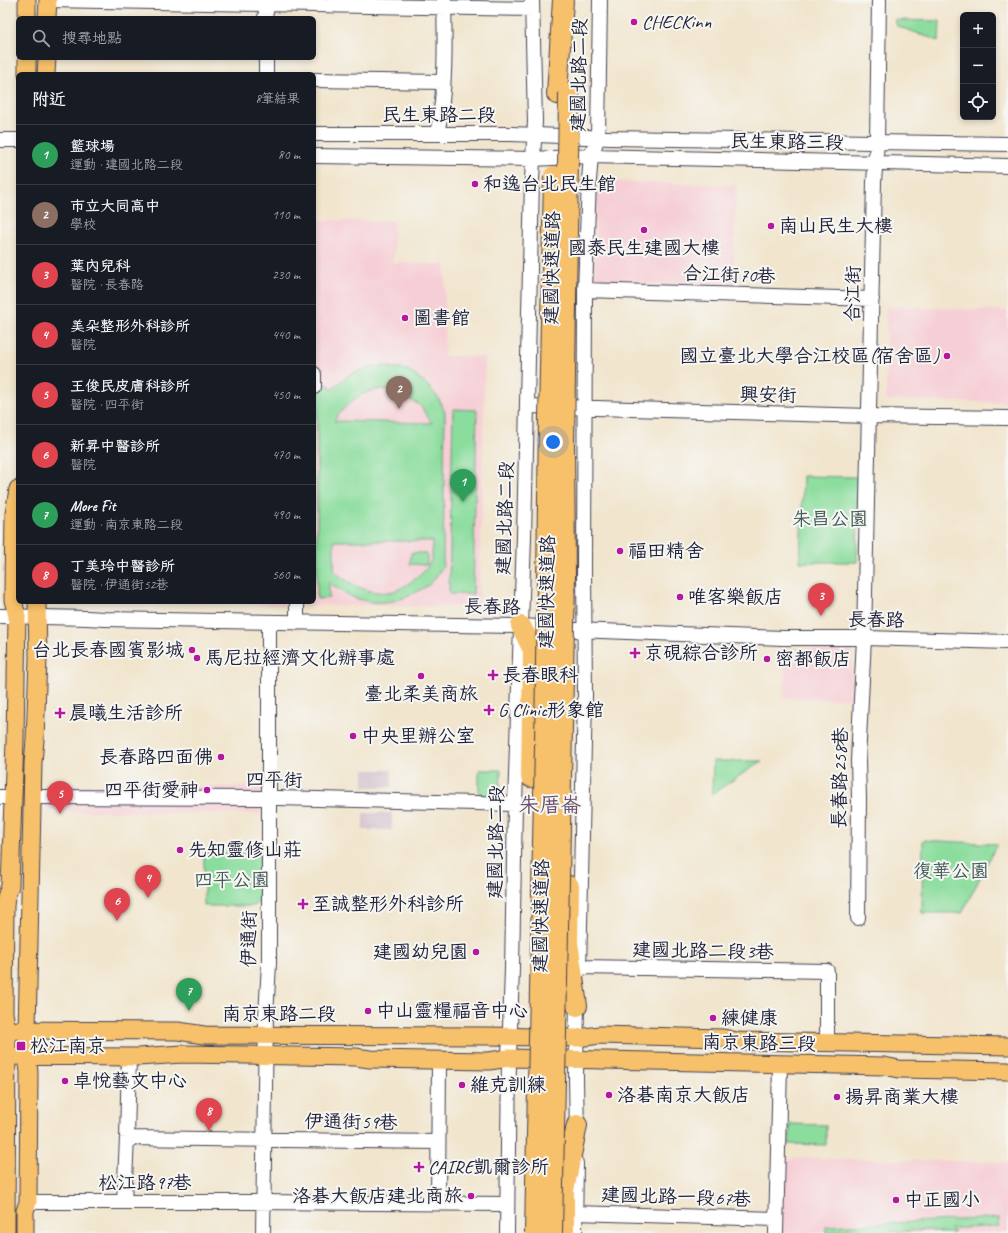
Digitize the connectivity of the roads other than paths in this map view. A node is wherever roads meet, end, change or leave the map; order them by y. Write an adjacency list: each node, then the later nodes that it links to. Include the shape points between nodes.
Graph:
1 (27, 0): 13 (main road)
2 (48, 0): 3 (street); 14 (main road)
3 (118, 0): 12 (street)
4 (552, 0): 26 (highway)
5 (563, 0): 26 (highway, 建國快速道路)
6 (570, 0): 26 (highway, 建國快速道路)
7 (577, 0): 26 (highway)
8 (600, 0): 31 (street, 建國北路二段)
9 (879, 0): 34 (street, 合江街)
10 (444, 4): 11 (street); 12 (street); 25 (street)
11 (532, 4): 29 (street, 建國北路二段)
12 (267, 7): 15 (street)
13 (27, 16)
14 (47, 16)
15 (273, 16)
16 (27, 60): 20 (main road)
17 (47, 60): 21 (main road)
18 (266, 60): 22 (street)
19 (273, 60): 23 (street)
20 (27, 72)
21 (46, 72)
22 (266, 72)
23 (273, 72)
24 (316, 80): 25 (street)
25 (443, 82): 28 (street)
26 (563, 93): 48 (highway, 建國快速道路, bridge); 87 (highway, 建國快速道路, bridge, via 551,252 546,738)
27 (316, 134): 28 (street, 民生東路二段)
28 (437, 134): 29 (street, 民生東路二段)
29 (534, 135): 30 (street, 民生東路二段); 38 (street, 建國北路二段)
30 (565, 136): 31 (street, 民生東路三段)
31 (598, 137): 34 (street, 民生東路三段); 37 (street, 建國北路二段)
32 (0, 140): 33 (street)
33 (16, 140)
34 (878, 142): 35 (street, 民生東路三段); 39 (street, 合江街)
35 (1008, 144)
36 (316, 156): 38 (street)
37 (591, 156): 38 (street, 民生東路三段); 39 (street, 民生東路三段); 41 (street, 建國北路二段)
38 (533, 159): 43 (street, 建國北路二段)
39 (875, 163): 40 (street, 民生東路三段); 42 (street, 合江街)
40 (1008, 166)
41 (585, 290): 42 (street, 合江街70巷); 44 (street, 建國北路二段)
42 (872, 299): 45 (street, 合江街)
43 (528, 406): 44 (street, 興安街); 55 (street, 建國北路二段)
44 (584, 409): 45 (street, 興安街); 56 (street, 建國北路二段)
45 (869, 416): 46 (street, 興安街); 57 (street, 合江街)
46 (1008, 418)
47 (16, 502): 52 (main road, via 13,600)
48 (565, 576): 65 (highway, bridge, via 571,624 568,943); 101 (highway, 建國快速道路, bridge)
49 (297, 604): 54 (street)
50 (36, 609): 52 (street, 長春路); 53 (street, 長春路, via 104,619); 60 (main road, via 38,637)
51 (0, 616): 52 (street, 長春路)
52 (17, 616): 59 (main road)
53 (269, 622): 54 (street, 長春路); 61 (street, 伊通街)
54 (297, 623): 55 (street, 長春路)
55 (521, 626): 56 (street, 長春路); 62 (street, 建國北路二段); 87 (highway, bridge, via 533,650 524,1116)
56 (585, 630): 57 (street, 長春路, via 782,638); 64 (street, 建國北路二段)
57 (864, 638): 58 (street, 長春路); 63 (street, 長春路258巷, via 858,757)
58 (1008, 642)
59 (6, 797): 66 (main road, via 10,886 5,906)
60 (33, 797): 61 (street, 四平街); 67 (main road)
61 (269, 798): 62 (street, 四平街); 68 (street, 伊通街, via 269,964)
62 (515, 804): 69 (street, 建國北路二段)
63 (858, 918)
64 (579, 968): 65 (street, 建國北路二段); 71 (street, 建國北路二段3巷, via 827,971)
65 (577, 1006): 70 (street, 建國北路二段)
66 (4, 1030): 67 (main road, 南京東路二段); 74 (main road)
67 (27, 1030): 68 (main road, 南京東路二段); 75 (main road)
68 (266, 1035): 69 (main road, 南京東路二段); 73 (street, 伊通街)
69 (509, 1036): 70 (main road, 南京東路三段); 77 (street, 建國北路二段)
70 (577, 1038): 71 (main road, 南京東路三段, via 600,1035); 78 (street, 建國北路二段)
71 (827, 1043): 72 (main road, 南京東路三段)
72 (1008, 1046)
73 (266, 1055): 76 (main road, via 182,1054); 79 (main road); 85 (street, 伊通街)
74 (4, 1056): 75 (main road); 83 (main road)
75 (27, 1056): 76 (main road); 89 (main road)
76 (129, 1057): 84 (street)
77 (509, 1058): 78 (main road, 南京東路三段); 79 (main road, via 489,1061); 93 (street, 建國北路二段)
78 (576, 1059): 80 (main road, 南京東路三段); 82 (street, 建國北路二段)
79 (439, 1060): 86 (street)
80 (780, 1065): 81 (main road, 南京東路三段); 95 (street)
81 (1008, 1071)
82 (577, 1125): 94 (street, 建國北路二段); 102 (highway, via 564,1190)
83 (3, 1136): 88 (main road)
84 (127, 1138): 85 (street, 伊通街59巷); 90 (street)
85 (264, 1139): 86 (street, 伊通街59巷); 91 (street, 伊通街)
86 (438, 1142): 92 (street)
87 (535, 1196): 100 (highway, 建國快速道路, bridge)
88 (3, 1200): 96 (main road)
89 (28, 1202): 90 (street, 松江路97巷); 97 (main road, via 25,1211)
90 (124, 1202): 91 (street, 松江路97巷)
91 (263, 1202): 92 (street, 松江路97巷); 98 (street, 伊通街)
92 (438, 1203): 93 (street, 松江路97巷)
93 (508, 1204): 99 (street, 建國北路二段)
94 (575, 1213): 95 (street, 建國北路一段67巷); 103 (street, 建國北路二段)
95 (776, 1219): 104 (street)
96 (6, 1233)
97 (26, 1233)
98 (263, 1233)
99 (507, 1233)
100 (534, 1233)
101 (552, 1233)
102 (564, 1233)
103 (575, 1233)
104 (776, 1233)

